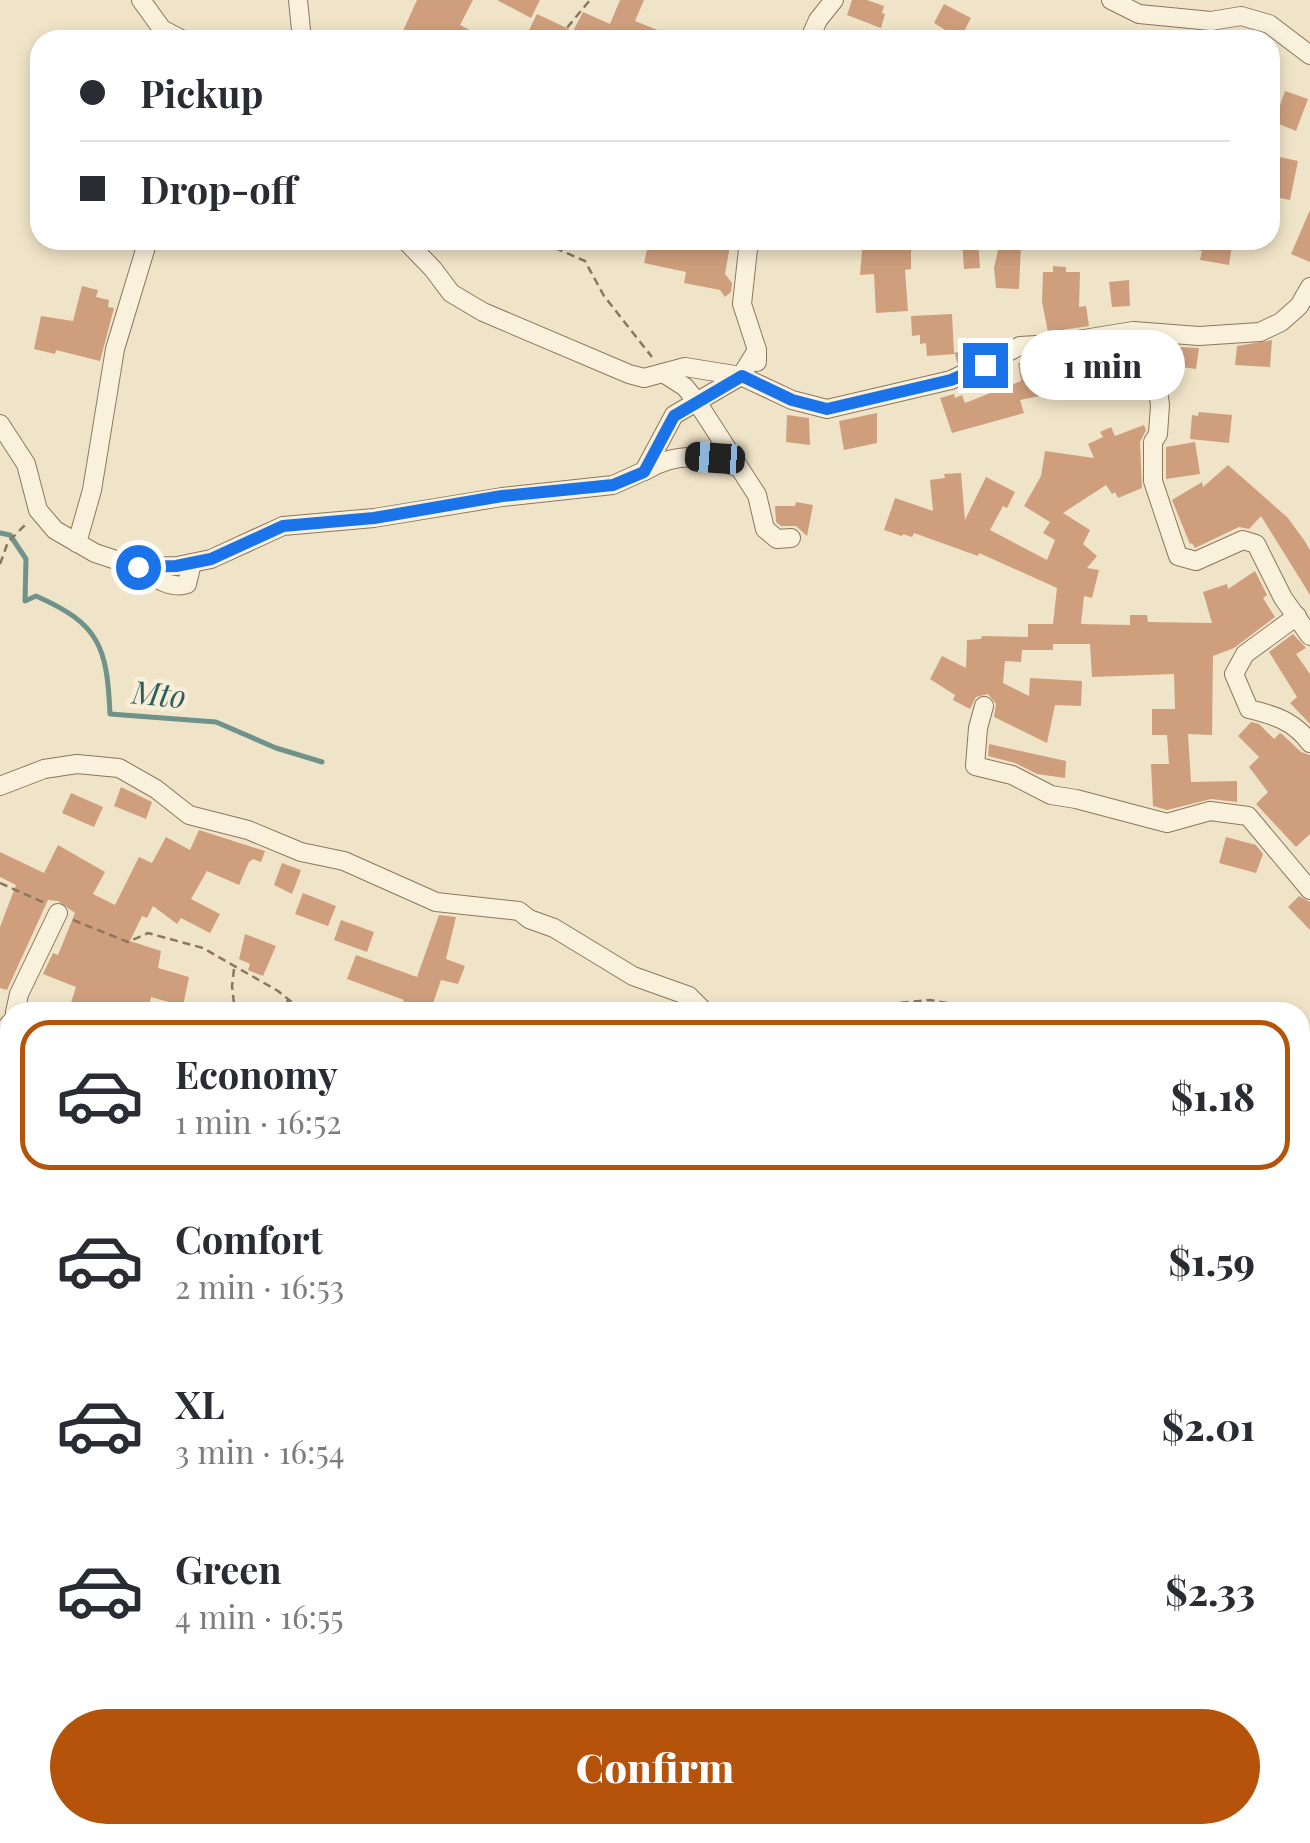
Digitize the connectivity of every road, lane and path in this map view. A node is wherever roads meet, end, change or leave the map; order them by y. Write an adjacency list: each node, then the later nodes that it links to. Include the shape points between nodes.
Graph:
1 (141, 0): 6 (street)
2 (298, 0): 7 (street)
3 (590, 0): 8 (path)
4 (834, 0): 9 (street)
5 (1111, 0): 10 (street, via 1139,14 1241,16)
6 (164, 30)
7 (301, 30)
8 (566, 30)
9 (814, 30)
10 (1277, 30)
11 (1280, 32): 12 (street)
12 (1310, 55)
13 (145, 250): 28 (street, via 115,349)
14 (415, 250): 20 (street, via 451,293 483,312 629,374)
15 (560, 250): 20 (path, via 585,261)
16 (748, 250): 21 (street, via 742,304 758,350)
17 (1310, 287): 18 (street)
18 (1304, 310): 19 (street, via 1260,332)
19 (1150, 333): 21 (street, via 1020,346 951,380 827,409); 30 (street, via 1160,406 1154,481 1178,556 1196,560 1243,540 1256,544)
20 (663, 373): 21 (street, via 685,367); 22 (street)
21 (748, 380): 22 (street)
22 (697, 402): 24 (street); 25 (street, via 674,416)
23 (0, 424): 26 (street, via 26,464)
24 (736, 467): 25 (street, via 688,456); 27 (street, via 757,495 765,529 778,539)
25 (644, 472): 28 (street, via 613,485 283,526 192,563 188,584 179,587)
26 (38, 510): 28 (street); 29 (path, via 8,542)
27 (792, 538)
28 (77, 543)
29 (0, 564)
30 (1297, 616): 31 (street); 33 (street, via 1245,654 1234,674 1249,709 1279,716)
31 (1310, 636)
32 (984, 706): 36 (street, via 975,766 1012,775 1051,796 1167,823 1210,811 1248,816)
33 (1310, 743)
34 (0, 786): 44 (street, via 44,768 119,768 189,815 344,861 436,902 519,911 633,976)
35 (0, 883): 37 (path)
36 (1310, 890)
37 (58, 913): 38 (path, via 128,942 148,933 203,948); 40 (street)
38 (234, 966): 39 (path); 41 (path)
39 (286, 999): 42 (path); 43 (path)
40 (17, 1002)
41 (234, 1002)
42 (287, 1002)
43 (290, 1002)
44 (695, 1002)
45 (908, 1002): 46 (path)
46 (940, 1002)

